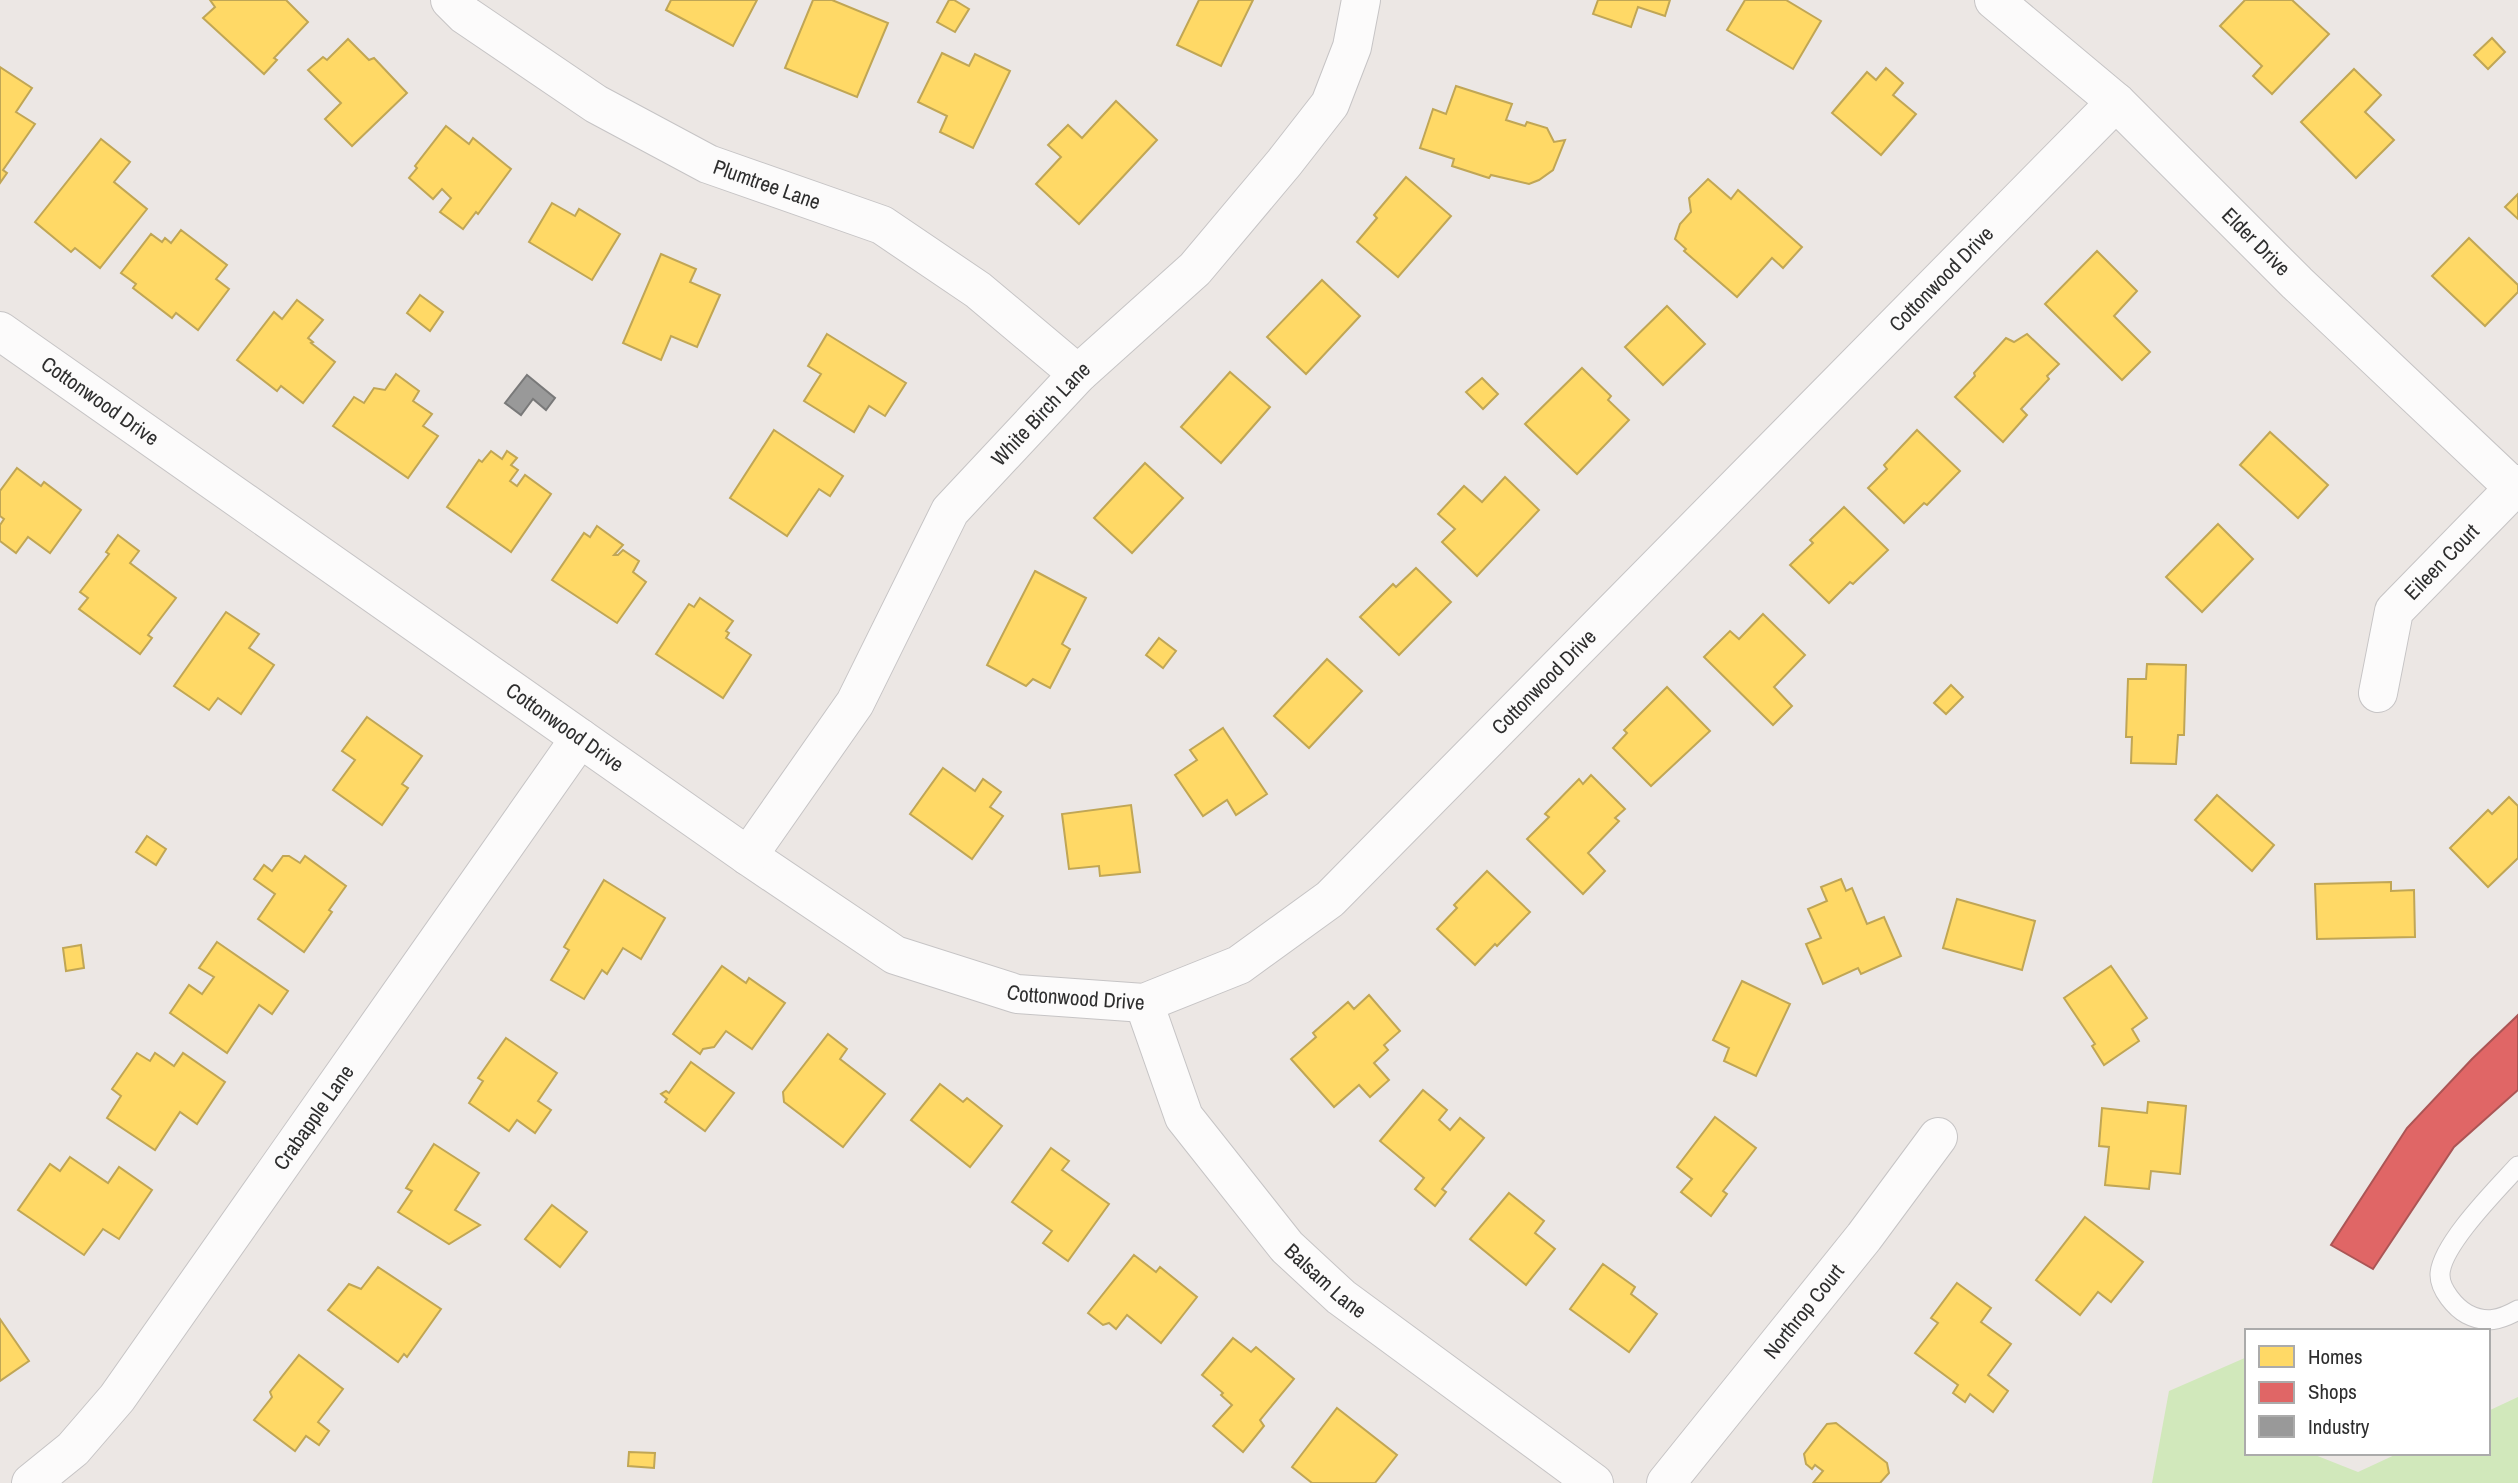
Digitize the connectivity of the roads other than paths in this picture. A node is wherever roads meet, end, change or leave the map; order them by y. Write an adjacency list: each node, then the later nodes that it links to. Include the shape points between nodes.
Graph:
1 (450, 0): 6 (street, Plumtree Lane, via 465,15 596,104 708,164 882,225 978,290)
2 (1361, 0): 6 (street, White Birch Lane, via 1352,47 1330,104 1195,269)
3 (1994, 0): 4 (street, Elder Drive)
4 (2116, 102): 7 (street, Elder Drive, via 2297,283); 11 (street, Cottonwood Drive, via 1330,899 1239,965)
5 (0, 331): 9 (street, Cottonwood Drive)
6 (1078, 374): 10 (street, White Birch Lane, via 950,511 855,703)
7 (2516, 486): 8 (street, Eileen Court, via 2393,611)
8 (2378, 693)
9 (580, 738): 10 (street, Cottonwood Drive); 15 (street, Crabapple Lane, via 117,1398 73,1449)
10 (748, 856): 11 (street, Cottonwood Drive, via 895,955 1017,995)
11 (1144, 1003): 16 (street, Balsam Lane, via 1184,1117 1287,1247 1342,1297)
12 (1938, 1137): 17 (street, Northrop Court, via 1864,1237)
13 (2518, 1166): 14 (lane, via 2466,1224 2440,1276 2457,1307 2482,1321)
14 (2518, 1310)
15 (31, 1483)
16 (1594, 1483)
17 (1666, 1483)

